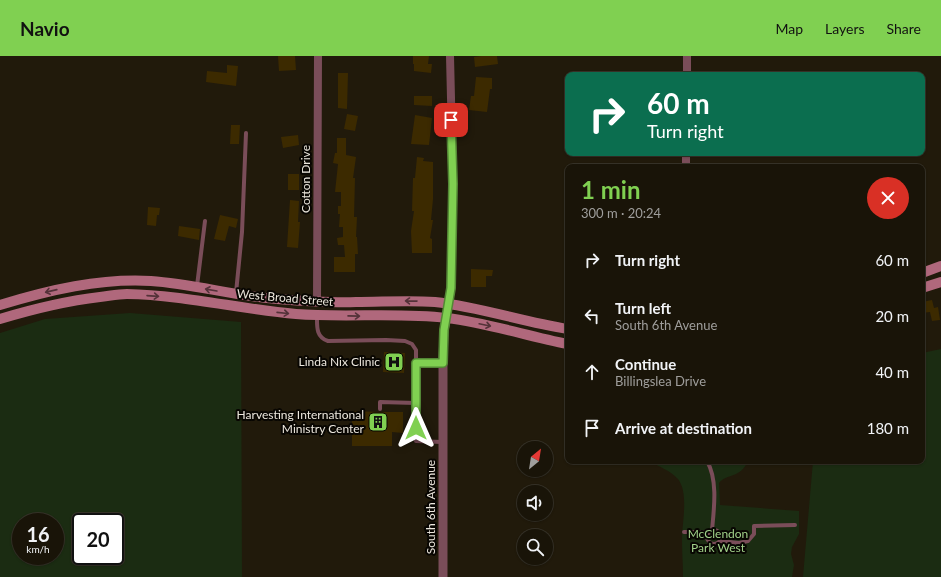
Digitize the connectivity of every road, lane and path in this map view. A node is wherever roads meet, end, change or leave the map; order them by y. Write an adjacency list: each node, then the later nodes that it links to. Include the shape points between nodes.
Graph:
1 (318, 56): 13 (street, Cotton Drive)
2 (450, 56): 14 (street, via 453,184)
3 (687, 56): 4 (street)
4 (687, 72)
5 (246, 134): 12 (lane, via 243,216)
6 (205, 220): 10 (lane)
7 (941, 266): 8 (main road)
8 (925, 272)
9 (941, 282): 11 (main road)
10 (196, 287): 12 (main road, West Broad Street, one-way to 10); 15 (main road, West Broad Street, one-way to 15, via 151,281 114,281 52,290)
11 (925, 287)
12 (236, 294): 13 (main road, West Broad Street)
13 (317, 302): 14 (main road, West Broad Street, one-way to 13, via 418,301); 16 (main road)
14 (449, 304): 17 (main road); 19 (main road, West Broad Street)
15 (0, 305)
16 (317, 315): 17 (main road, West Broad Street, one-way to 17, via 413,315); 18 (main road, West Broad Street, one-way to 16, via 52,304 126,294); 21 (lane, via 317,332 325,340 409,342 416,350)
17 (447, 318): 20 (main road, West Broad Street, one-way to 20); 22 (street, South 6th Avenue)
18 (0, 319)
19 (565, 328)
20 (565, 343)
21 (416, 363): 22 (lane); 23 (lane)
22 (443, 363): 25 (street, South 6th Avenue)
23 (416, 403): 24 (lane, via 380,402); 25 (lane, via 416,441)
24 (380, 409)
25 (442, 442): 31 (street, South 6th Avenue)
26 (708, 464): 28 (lane, via 713,483 714,507)
27 (795, 525): 30 (lane, via 754,526 754,534 748,541)
28 (710, 531): 29 (lane); 30 (lane, via 720,532); 30 (lane, via 707,539 716,544)
29 (684, 532)
30 (720, 541)
31 (444, 577)

